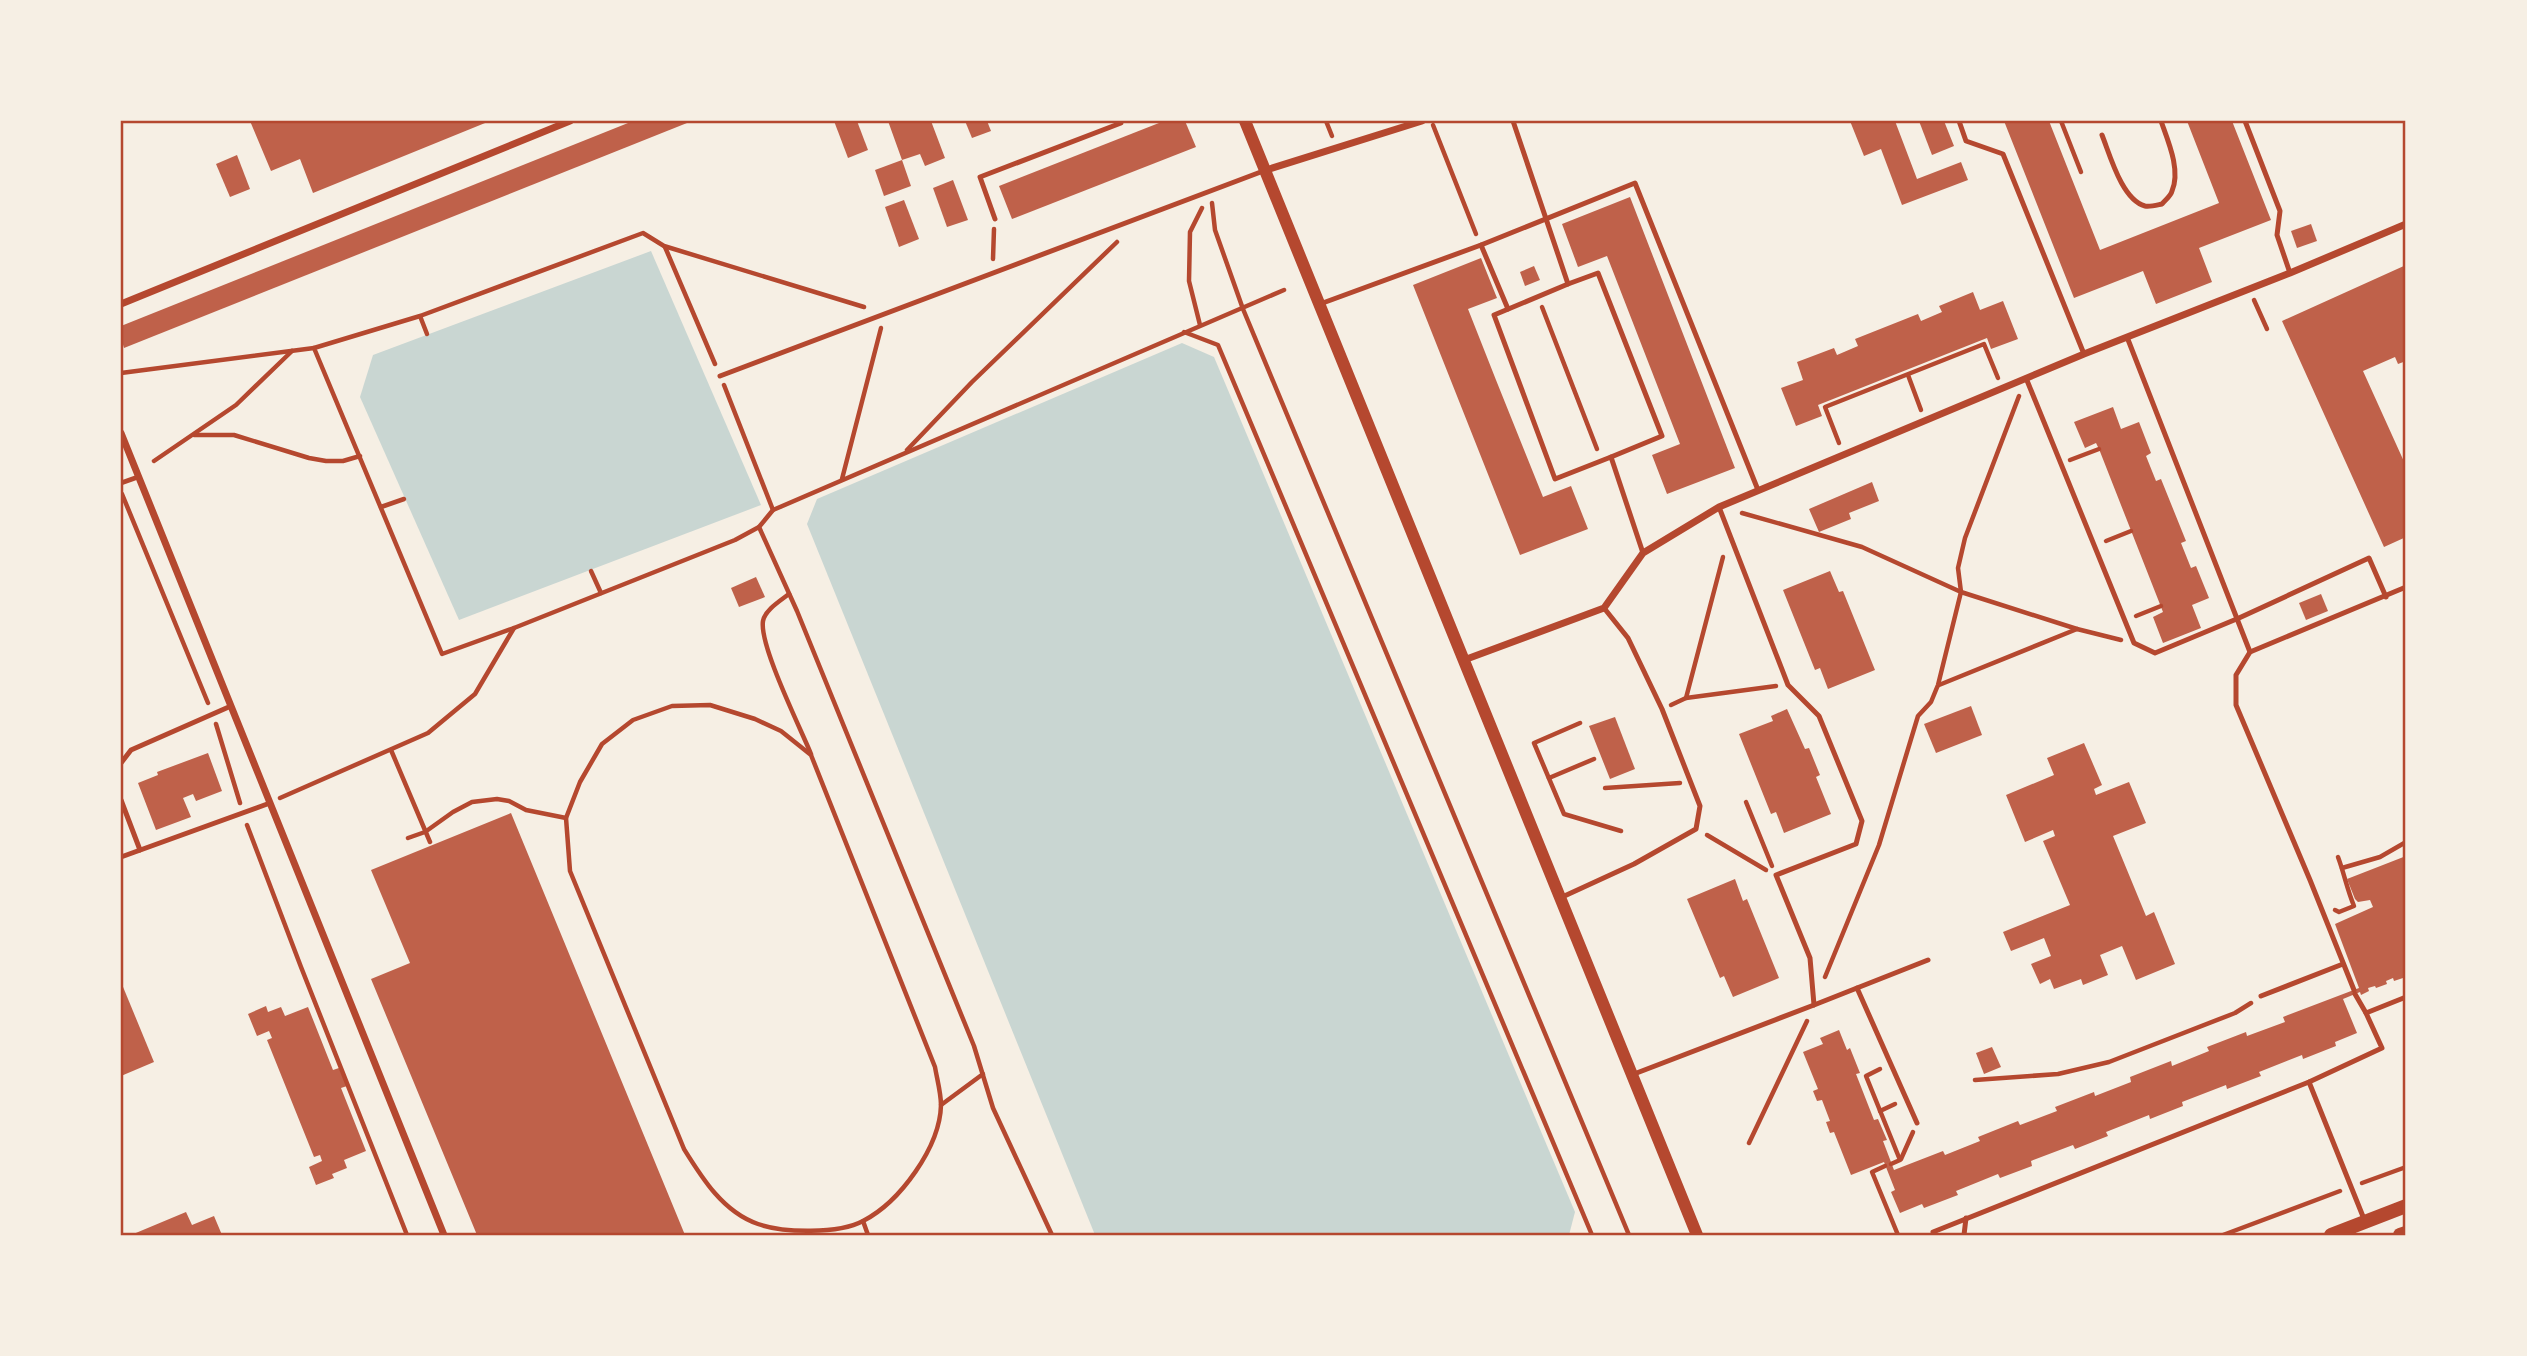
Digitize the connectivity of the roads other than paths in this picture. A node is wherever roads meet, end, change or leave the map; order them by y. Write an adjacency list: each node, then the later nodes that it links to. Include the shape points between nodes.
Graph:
1 (570, 121): 17 (street)
2 (1122, 121): 11 (lane, via 980,177)
3 (1245, 121): 10 (street)
4 (1422, 121): 10 (street)
5 (1513, 121): 12 (lane)
6 (1959, 121): 21 (lane, via 1966,141 2003,155)
7 (2161, 121): 9 (lane, via 2175,177 2172,193 2162,204 2146,206 2133,200 2119,179)
8 (2245, 121): 15 (lane, via 2280,211 2277,234)
9 (2102, 135)
10 (1266, 170): 18 (street); 22 (lane)
11 (995, 219)
12 (1545, 219): 14 (lane); 16 (lane); 28 (lane, via 1635,183)
13 (2406, 224): 15 (street)
14 (1481, 245): 18 (lane); 19 (lane)
15 (2290, 273): 20 (street)
16 (1568, 284): 19 (lane); 25 (lane, via 1598,273 1662,436)
17 (121, 304)
18 (1320, 304): 36 (street)
19 (1508, 309): 25 (lane, via 1494,316 1555,479)
20 (2127, 337): 21 (street); 34 (lane)
21 (2084, 354): 23 (street)
22 (720, 376)
23 (2026, 378): 28 (street); 34 (lane, via 2134,643 2155,653)
24 (121, 433): 26 (street)
25 (1611, 457): 30 (lane)
26 (138, 477): 27 (lane); 37 (street)
27 (121, 483)
28 (1758, 491): 29 (street)
29 (1719, 507): 30 (street); 49 (lane, via 1788,685 1819,716 1862,821 1856,844 1776,875 1810,958)
30 (1643, 554): 33 (street)
31 (2406, 587): 32 (lane)
32 (2386, 597): 34 (lane, via 2369,558); 35 (lane)
33 (1604, 608): 36 (street); 43 (lane, via 1628,638 1700,806 1696,829)
34 (2239, 618): 35 (lane)
35 (2250, 652): 45 (lane, via 2236,675 2236,705)
36 (1464, 660): 43 (street)
37 (230, 706): 38 (lane, via 131,750); 40 (street)
38 (121, 763)
39 (121, 800): 41 (lane)
40 (270, 803): 41 (lane); 59 (street)
41 (139, 850): 42 (lane)
42 (121, 857)
43 (1560, 898): 51 (street)
44 (1928, 960): 46 (lane)
45 (2343, 964): 47 (lane); 50 (lane)
46 (1857, 988): 49 (lane); 53 (lane)
47 (2261, 996)
48 (2406, 997): 50 (lane)
49 (1814, 1004): 51 (lane)
50 (2366, 1013): 52 (lane, via 2382,1048)
51 (1632, 1075): 60 (street)
52 (2309, 1083): 55 (lane); 56 (lane)
53 (1917, 1123)
54 (2406, 1206): 56 (main road)
55 (1966, 1218): 57 (lane); 61 (lane)
56 (2365, 1222): 62 (main road)
57 (1933, 1232)
58 (2406, 1233): 63 (main road)
59 (444, 1235)
60 (1697, 1235)
61 (1964, 1235)
62 (2331, 1235)
63 (2400, 1235)

